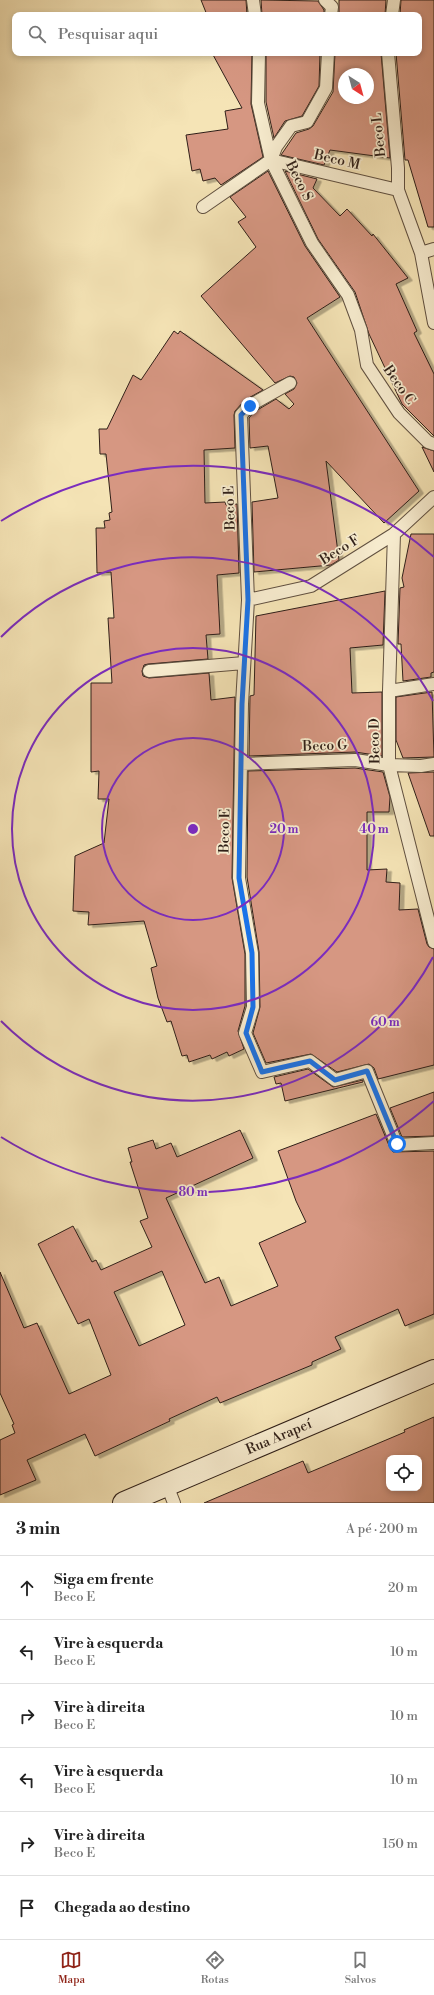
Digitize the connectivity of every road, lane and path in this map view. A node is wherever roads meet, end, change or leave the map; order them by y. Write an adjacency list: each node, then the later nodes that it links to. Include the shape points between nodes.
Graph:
1 (253, 0): 4 (lane)
2 (325, 0): 5 (lane, via 332,7)
3 (394, 0): 6 (lane)
4 (255, 12)
5 (331, 12)
6 (392, 12)
7 (259, 56): 10 (lane, via 258,103)
8 (328, 56): 10 (lane, Beco S, via 326,88 308,122 291,126 276,147)
9 (388, 56): 11 (lane, Beco L)
10 (271, 160): 11 (lane, Beco M); 12 (lane); 16 (lane, Beco S, via 312,243 348,295)
11 (398, 190): 14 (lane)
12 (203, 207)
13 (434, 249): 14 (lane)
14 (421, 253): 15 (lane)
15 (434, 322)
16 (361, 330): 18 (lane, Beco C, via 367,365 398,412 428,442)
17 (290, 383): 21 (lane, Beco E, via 250,406 241,415)
18 (434, 444)
19 (434, 497): 20 (lane, Beco F)
20 (394, 534): 21 (lane, Beco F, via 311,586); 25 (lane, Beco D)
21 (248, 600): 22 (lane, Beco E)
22 (244, 663): 23 (lane); 26 (lane, Beco E)
23 (149, 671)
24 (434, 684): 25 (lane)
25 (389, 691): 28 (lane, Beco D)
26 (241, 764): 28 (lane, Beco G, via 355,760); 30 (lane, Beco E, via 239,878 252,953 253,1007 246,1033 257,1064 262,1072 310,1061 335,1080 367,1071 397,1144)
27 (434, 764): 28 (lane, Beco G)
28 (389, 765): 29 (lane, Beco D)
29 (434, 942)
30 (434, 1144)
31 (434, 1371): 32 (street, Rua Arapeí)
32 (170, 1494): 33 (street, Rua Arapeí)
33 (124, 1503)

